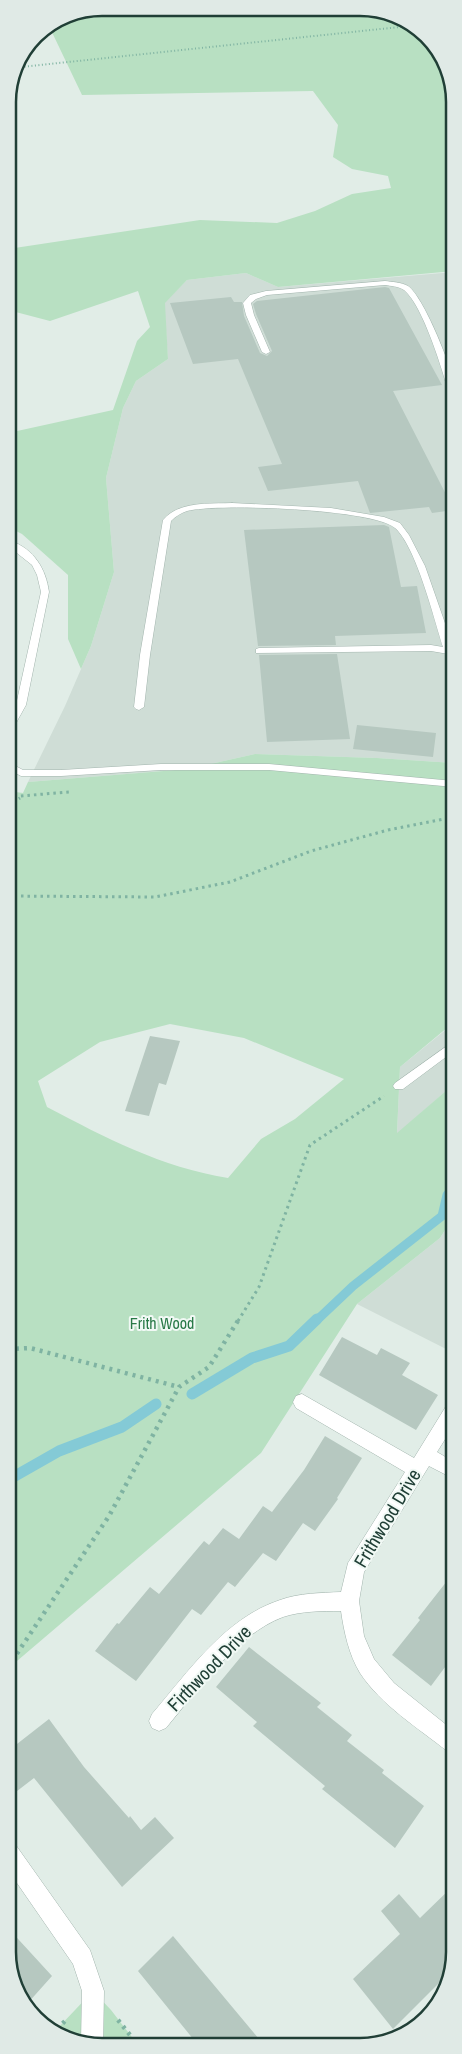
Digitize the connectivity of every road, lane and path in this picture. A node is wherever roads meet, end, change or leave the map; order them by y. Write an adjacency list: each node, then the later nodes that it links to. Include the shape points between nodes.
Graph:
1 (401, 27): 2 (path)
2 (24, 67)
3 (266, 352): 4 (lane, via 250,315 248,303 253,297 385,282 408,290 424,316)
4 (446, 371)
5 (16, 547): 10 (lane, via 31,557 43,576 45,592)
6 (446, 638): 9 (lane, via 411,541 396,524 370,516 275,506 191,508 175,512 167,520)
7 (260, 651): 8 (lane, via 431,648)
8 (446, 651)
9 (139, 707)
10 (16, 713)
11 (16, 770): 12 (lane, via 21,773 61,773 161,766 269,767)
12 (446, 783)
13 (21, 797): 14 (path)
14 (16, 800)
15 (446, 818): 16 (path, via 310,851 230,882 155,897)
16 (16, 896)
17 (446, 1051): 18 (lane)
18 (399, 1086): 20 (path, via 310,1145 259,1287 209,1367)
19 (16, 1349): 20 (path, via 30,1348)
20 (179, 1388): 26 (path, via 109,1516)
21 (302, 1402): 23 (street)
22 (446, 1422): 23 (street, Frithwood Drive)
23 (421, 1462): 24 (street); 25 (street, Frithwood Drive, via 355,1569)
24 (446, 1469)
25 (349, 1601): 27 (street, Firthwood Drive, via 303,1604 279,1610 254,1622 230,1641); 28 (street, Frithwood Drive, via 354,1636 367,1666 387,1690)
26 (16, 1655)
27 (159, 1720)
28 (446, 1738)
29 (16, 1863): 30 (street, via 82,1958 93,1991)
30 (92, 2037)

